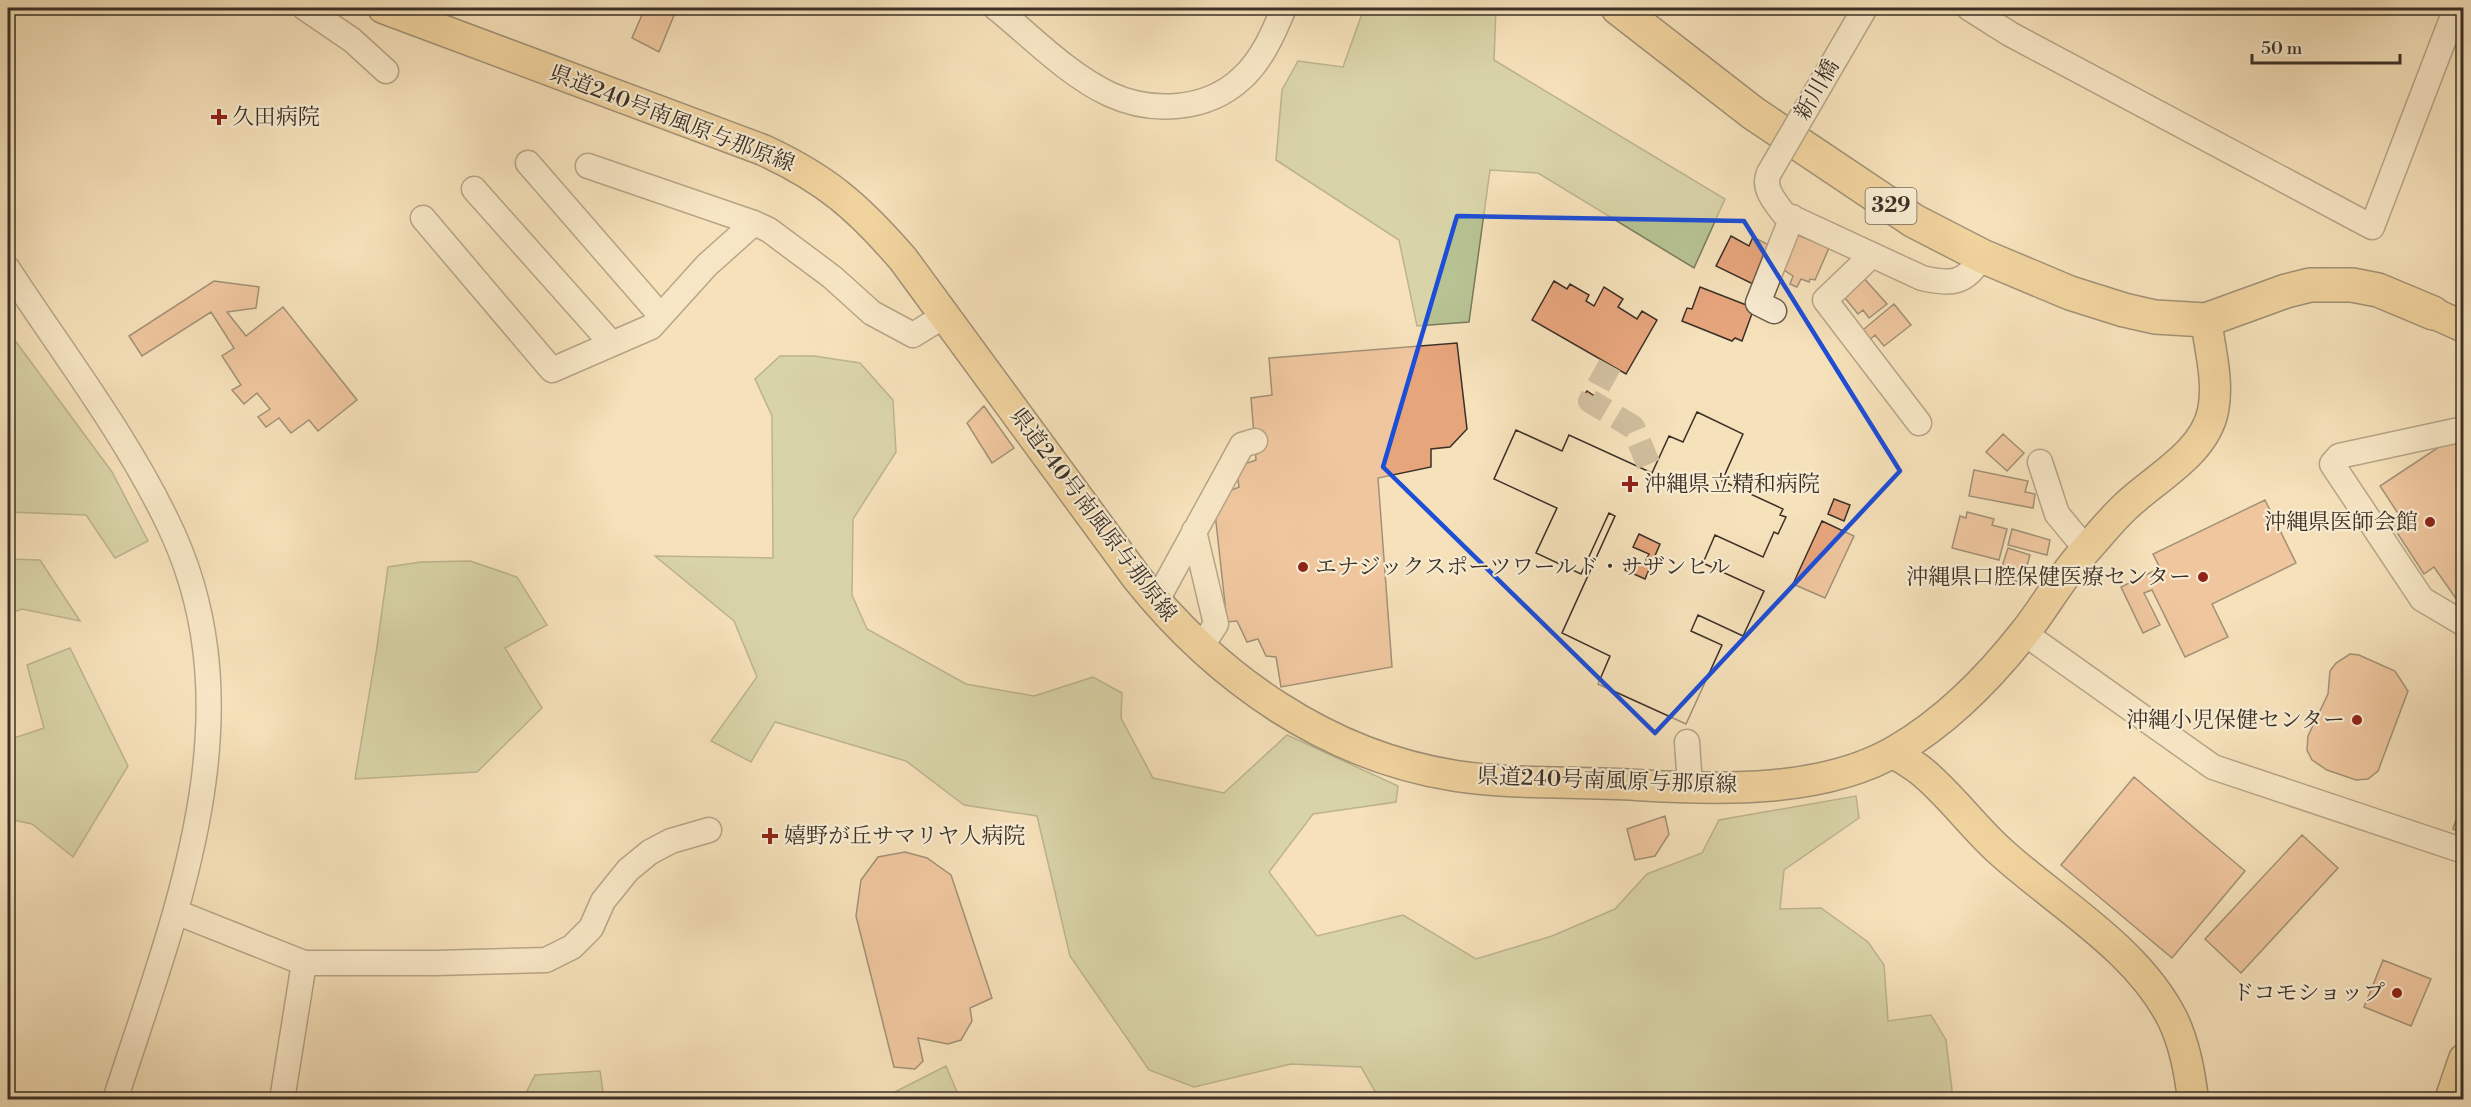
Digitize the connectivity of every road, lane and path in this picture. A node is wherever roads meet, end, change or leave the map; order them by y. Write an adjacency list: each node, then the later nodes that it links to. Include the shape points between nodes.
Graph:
1 (305, 8): 9 (street, via 352,39)
2 (383, 8): 22 (main road, 県道240号南風原与那原線, via 791,163 842,196 868,219)
3 (996, 8): 4 (street, via 1073,71 1109,94 1138,104 1172,108 1224,92 1244,77 1262,53)
4 (1284, 8)
5 (1618, 8): 17 (highway, 329, via 1753,113 1839,172 1914,221)
6 (1865, 8): 14 (street, 新川橋, bridge, via 1767,178 1770,196)
7 (1969, 8): 8 (street, via 2010,34 2372,226)
8 (2456, 8)
9 (386, 71)
10 (528, 163): 21 (street)
11 (588, 166): 15 (street)
12 (474, 189): 25 (street)
13 (423, 218): 25 (street, via 552,370)
14 (1792, 218): 16 (street); 19 (street, via 1758,303)
15 (754, 223): 21 (street, via 707,265); 22 (street, via 832,277 872,313 913,335)
16 (1872, 255): 17 (street, via 1922,278 1944,283 1961,279); 26 (street, via 1825,300)
17 (1982, 256): 23 (highway, 329, via 2124,310 2155,317)
18 (8, 269): 41 (street, via 142,473 168,522 200,616 210,693 209,742)
19 (1774, 311)
20 (2433, 313): 23 (highway, 329, via 2378,290 2331,284 2286,291); 24 (main road)
21 (661, 316): 25 (street, via 651,327)
22 (944, 316): 32 (main road, 県道240号南風原与那原線)
23 (2206, 320): 31 (main road, 県道240号南風原与那原線, via 2214,377 2214,401 2206,429 2187,454 2124,508)
24 (2463, 327)
25 (612, 344)
26 (1919, 423)
27 (2463, 429): 33 (street, via 2339,456 2332,464 2422,598)
28 (1255, 441): 30 (street, via 1242,444)
29 (2040, 462): 31 (street, via 2058,514)
30 (1194, 531): 32 (street); 35 (street, via 1216,624)
31 (2086, 549): 34 (main road, 県道240号南風原与那原線)
32 (1156, 602): 35 (main road, 県道240号南風原与那原線)
33 (2463, 624)
34 (2025, 633): 37 (main road, 県道240号南風原与那原線, via 1974,692 1928,731); 40 (street, via 2213,767)
35 (1200, 648): 38 (main road, 県道240号南風原与那原線, via 1260,696 1295,717 1387,758 1467,777 1534,783)
36 (1687, 742): 38 (street)
37 (1894, 753): 38 (main road, 県道240号南風原与那原線, via 1854,770 1789,783); 46 (main road, via 1921,771 1990,842 2138,970 2173,1021 2188,1067)
38 (1690, 786)
39 (709, 830): 42 (street, via 670,841 650,852 628,870 603,901 591,928 572,948 546,960)
40 (2463, 851)
41 (176, 912): 42 (street); 44 (street)
42 (304, 963): 45 (street)
43 (2463, 1059): 47 (main road)
44 (115, 1100)
45 (282, 1100)
46 (2193, 1100)
47 (2450, 1100)

